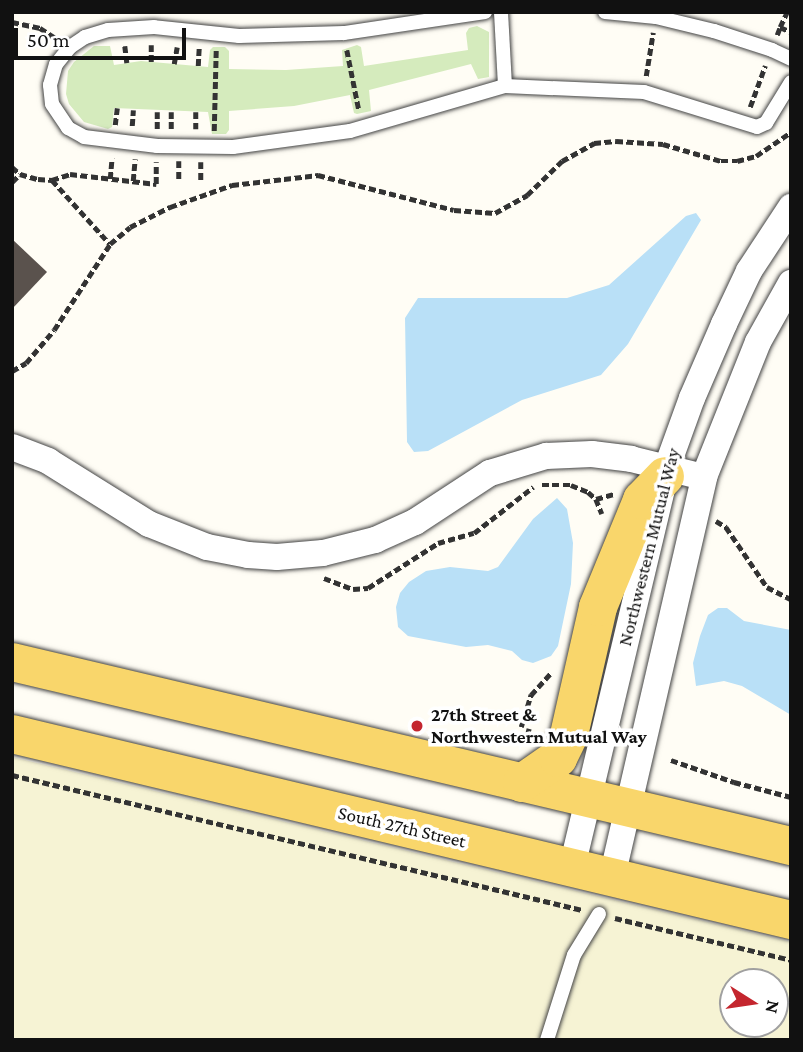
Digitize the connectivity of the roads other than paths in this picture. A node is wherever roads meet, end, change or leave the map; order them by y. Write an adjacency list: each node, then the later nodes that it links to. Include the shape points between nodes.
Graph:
1 (485, 12): 6 (lane, via 344,33 239,36 154,27 108,30 85,37 56,64 50,85 52,104 68,128 84,137 114,143 214,147 362,127)
2 (501, 12): 6 (lane)
3 (605, 12): 4 (lane, via 656,17 714,31)
4 (791, 60)
5 (791, 82): 6 (lane, via 766,123 757,127 644,92)
6 (505, 86)
7 (791, 207): 10 (street, Northwestern Mutual Way, via 744,282 692,398)
8 (791, 283): 11 (street, Northwestern Mutual Way, via 758,342)
9 (12, 447): 10 (street, via 48,461 149,524 207,547 277,557 323,553 376,540 415,522 490,473 546,456 592,454)
10 (666, 472): 11 (street); 14 (main road, via 642,500 598,607 569,736 558,758); 15 (street, Northwestern Mutual Way)
11 (704, 477): 16 (street, Northwestern Mutual Way)
12 (12, 662): 14 (main road)
13 (12, 734): 18 (main road, South 27th Street)
14 (522, 767): 15 (main road)
15 (587, 800): 16 (main road); 18 (street, Northwestern Mutual Way)
16 (628, 809): 17 (main road); 19 (street, Northwestern Mutual Way)
17 (791, 846)
18 (572, 867): 19 (main road, South 27th Street)
19 (612, 877): 21 (main road, South 27th Street)
20 (599, 914): 22 (lane, via 575,955)
21 (791, 920)
22 (547, 1040)

